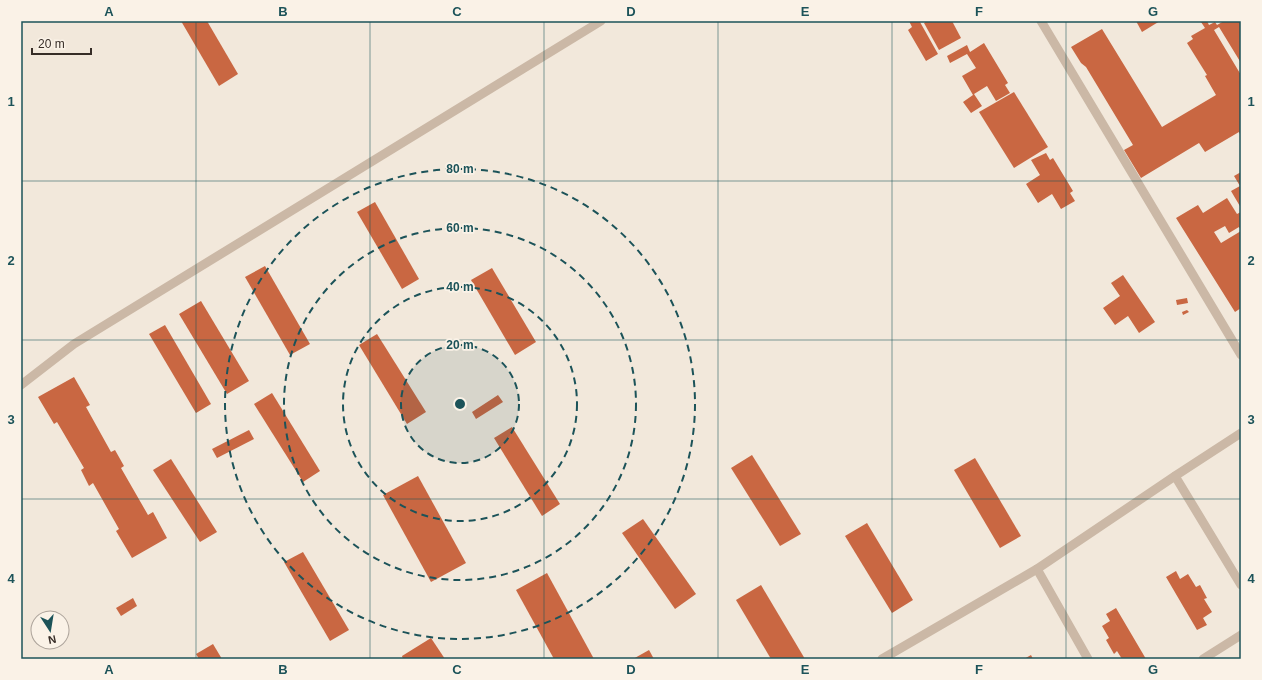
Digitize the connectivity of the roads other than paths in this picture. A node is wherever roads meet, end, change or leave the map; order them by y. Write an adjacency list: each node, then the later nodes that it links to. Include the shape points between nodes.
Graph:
1 (601, 21): 4 (lane, via 74,344)
2 (1041, 21): 3 (lane)
3 (1241, 355)
4 (21, 385)
5 (1241, 434): 6 (lane)
6 (1175, 476): 7 (lane); 8 (lane)
7 (1037, 570): 10 (lane); 11 (lane)
8 (1241, 585)
9 (1241, 635): 12 (lane)
10 (883, 659)
11 (1088, 659)
12 (1203, 659)

